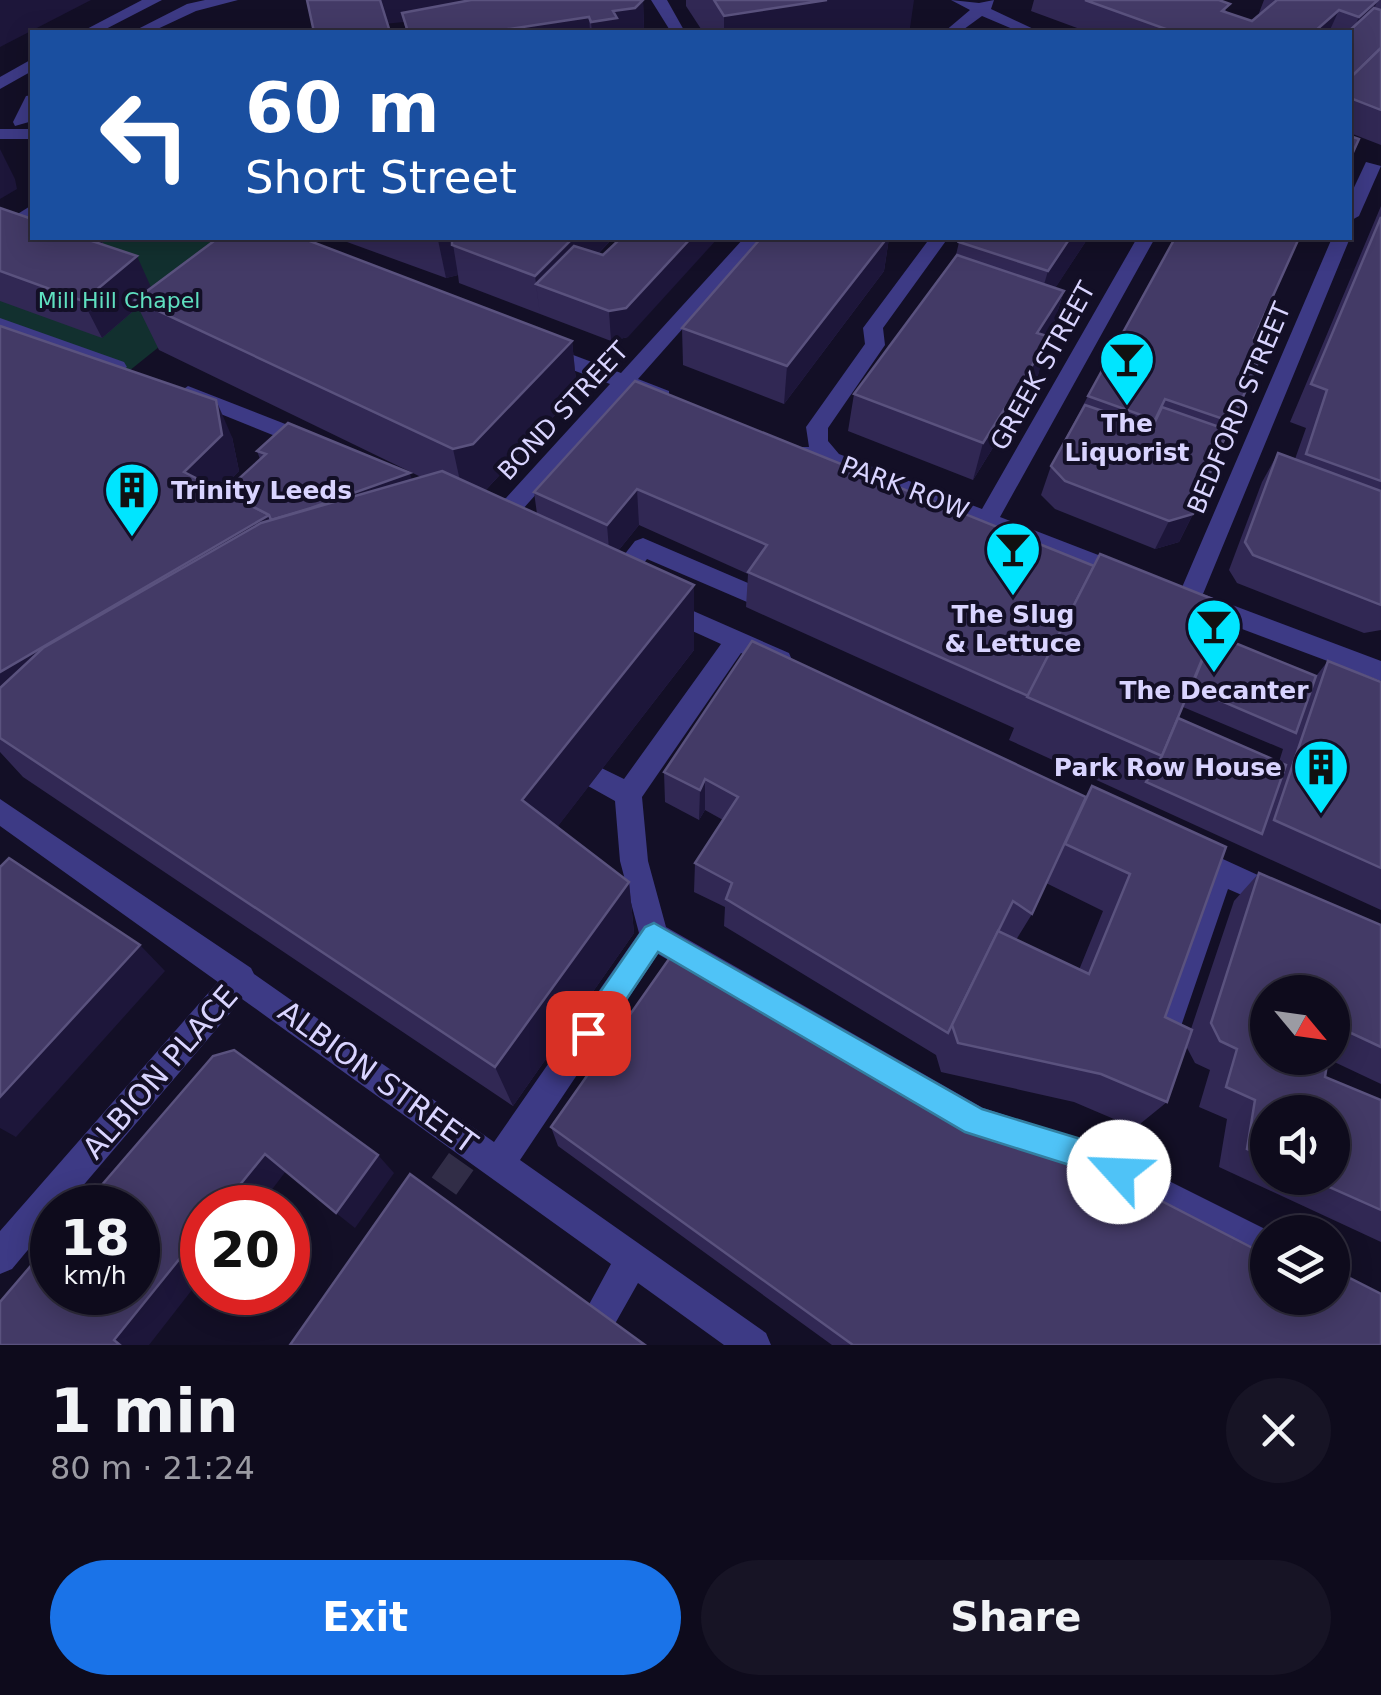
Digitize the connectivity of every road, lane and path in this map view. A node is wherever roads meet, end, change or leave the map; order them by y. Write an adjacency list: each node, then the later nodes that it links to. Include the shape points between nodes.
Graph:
1 (154, 0): 7 (street)
2 (230, 0): 8 (street, via 192,7)
3 (659, 0): 9 (street)
4 (960, 0): 6 (street)
5 (993, 0): 6 (street)
6 (979, 11): 10 (street); 11 (street)
7 (94, 30)
8 (144, 30)
9 (677, 30)
10 (954, 30)
11 (1027, 30)
12 (30, 65): 13 (street)
13 (0, 84)
14 (26, 128): 15 (street)
15 (0, 134)
16 (1352, 159): 17 (street)
17 (1376, 168): 19 (street)
18 (30, 212): 20 (street)
19 (1352, 212)
20 (0, 234)
21 (752, 240): 27 (street, BOND STREET)
22 (938, 240): 31 (street, via 872,328 875,344 817,427 817,443)
23 (1145, 240): 32 (street, GREEK STREET)
24 (1340, 240): 36 (street, BEDFORD STREET)
25 (0, 324): 30 (street)
26 (518, 342): 27 (street)
27 (627, 383): 28 (street); 33 (street, BOND STREET, via 514,504 465,518)
28 (675, 402)
29 (777, 444): 31 (street, PARK ROW)
30 (338, 455)
31 (831, 460): 32 (street, PARK ROW)
32 (987, 520): 36 (street, PARK ROW)
33 (495, 532)
34 (584, 572): 35 (street)
35 (614, 585): 37 (street, via 643,547); 38 (street)
36 (1171, 592): 41 (street, PARK ROW)
37 (754, 596)
38 (689, 618): 39 (street); 40 (street)
39 (671, 639)
40 (737, 640): 42 (street); 44 (street)
41 (1381, 671)
42 (809, 674)
43 (582, 770): 44 (street)
44 (628, 795): 49 (street, via 634,861)
45 (0, 811): 50 (street, ALBION STREET)
46 (1166, 846): 47 (street)
47 (1220, 872): 48 (street); 51 (street)
48 (1309, 912)
49 (654, 936): 52 (street); 53 (street, via 976,1122 1084,1155)
50 (241, 978): 52 (street, ALBION STREET); 54 (street, ALBION PLACE)
51 (1163, 1035)
52 (499, 1163): 55 (street, ALBION STREET)
53 (1250, 1239)
54 (0, 1257)
55 (633, 1258): 56 (street); 57 (street, ALBION STREET)
56 (584, 1345)
57 (754, 1345)

